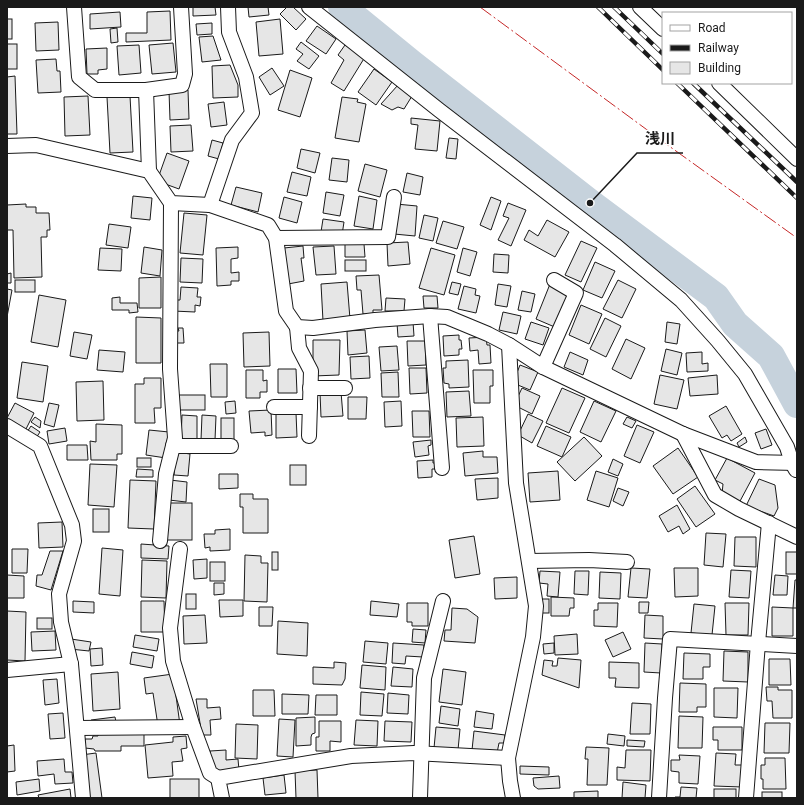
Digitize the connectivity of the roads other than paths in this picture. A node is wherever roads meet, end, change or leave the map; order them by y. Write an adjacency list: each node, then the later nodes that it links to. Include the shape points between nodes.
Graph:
1 (74, 7): 8 (street, via 79,77 95,90)
2 (181, 7): 8 (street, via 185,74 182,85)
3 (228, 7): 14 (street, via 229,32 246,77 252,113 232,140)
4 (309, 7): 30 (street, via 615,245 681,300 745,374 787,447)
5 (640, 7): 6 (street)
6 (662, 28)
7 (720, 84): 10 (street)
8 (146, 90): 11 (street)
9 (7, 146): 11 (street, via 36,145)
10 (797, 158)
11 (149, 171): 13 (street)
12 (394, 197): 15 (street, via 388,237)
13 (171, 203): 14 (street); 28 (street, via 170,369 175,438)
14 (210, 205): 15 (street, via 268,225)
15 (276, 238): 18 (street, via 286,311)
16 (554, 280): 20 (street, via 576,293)
17 (430, 316): 18 (street, via 313,328); 19 (street, via 447,317); 31 (street)
18 (297, 327): 21 (street, via 299,348 311,371)
19 (509, 345): 20 (street); 36 (street, via 516,483)
20 (543, 367): 26 (street)
21 (310, 388): 22 (street); 23 (street)
22 (345, 388)
23 (310, 406): 24 (street); 27 (street)
24 (274, 407)
25 (7, 426): 41 (street, via 40,446 72,525 74,541 59,594 61,622)
26 (683, 434): 30 (street, via 756,462); 32 (street, via 715,495)
27 (309, 436)
28 (173, 446): 29 (street); 34 (street, via 166,474)
29 (231, 446)
30 (795, 466)
31 (442, 468)
32 (769, 523): 33 (street); 39 (street)
33 (797, 536)
34 (160, 541)
35 (180, 549): 43 (street, via 170,628 173,661)
36 (529, 561): 37 (street); 46 (street, via 536,606 533,637)
37 (627, 562)
38 (443, 601): 45 (street, via 424,678)
39 (758, 643): 40 (street); 52 (street, via 670,639); 53 (street)
40 (797, 646)
41 (71, 664): 42 (street); 44 (street)
42 (7, 670)
43 (193, 727): 44 (street); 47 (street, via 210,773)
44 (77, 728): 48 (street)
45 (421, 753): 46 (street); 47 (street, via 351,756); 50 (street)
46 (508, 758): 51 (street)
47 (218, 778): 49 (street)
48 (83, 798)
49 (222, 798)
50 (420, 798)
51 (513, 798)
52 (659, 798)
53 (746, 798)

